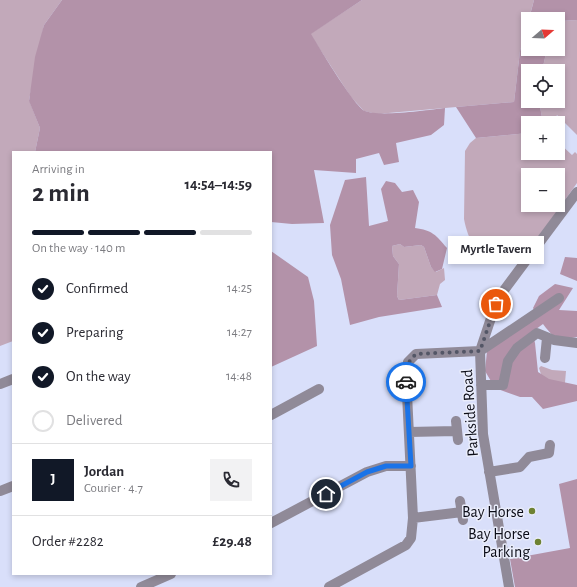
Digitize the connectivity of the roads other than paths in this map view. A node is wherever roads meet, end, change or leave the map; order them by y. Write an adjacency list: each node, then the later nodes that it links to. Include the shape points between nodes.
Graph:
1 (577, 192): 5 (street, Parkside Road, via 500,297)
2 (559, 298): 5 (street)
3 (548, 338): 4 (street); 6 (street); 9 (street, via 536,333 517,348 508,361 503,385)
4 (577, 343)
5 (480, 351): 9 (street, Parkside Road); 13 (street, via 416,354 408,362 406,374)
6 (545, 358)
7 (12, 379): 8 (street)
8 (0, 384)
9 (480, 385): 16 (street, Parkside Road, via 482,434)
10 (319, 388): 11 (street)
11 (272, 414)
12 (457, 431): 13 (street)
13 (409, 432): 15 (street)
14 (550, 445): 16 (street, via 549,453 530,458 520,467)
15 (411, 466): 20 (street); 21 (street, via 386,466 367,472)
16 (489, 472): 25 (street, Parkside Road)
17 (12, 486): 18 (street)
18 (0, 491)
19 (460, 501): 20 (street, via 462,516)
20 (413, 518): 23 (street, via 411,538 406,545)
21 (272, 522)
22 (169, 575): 24 (street)
23 (332, 586)
24 (141, 587)
25 (510, 587)

